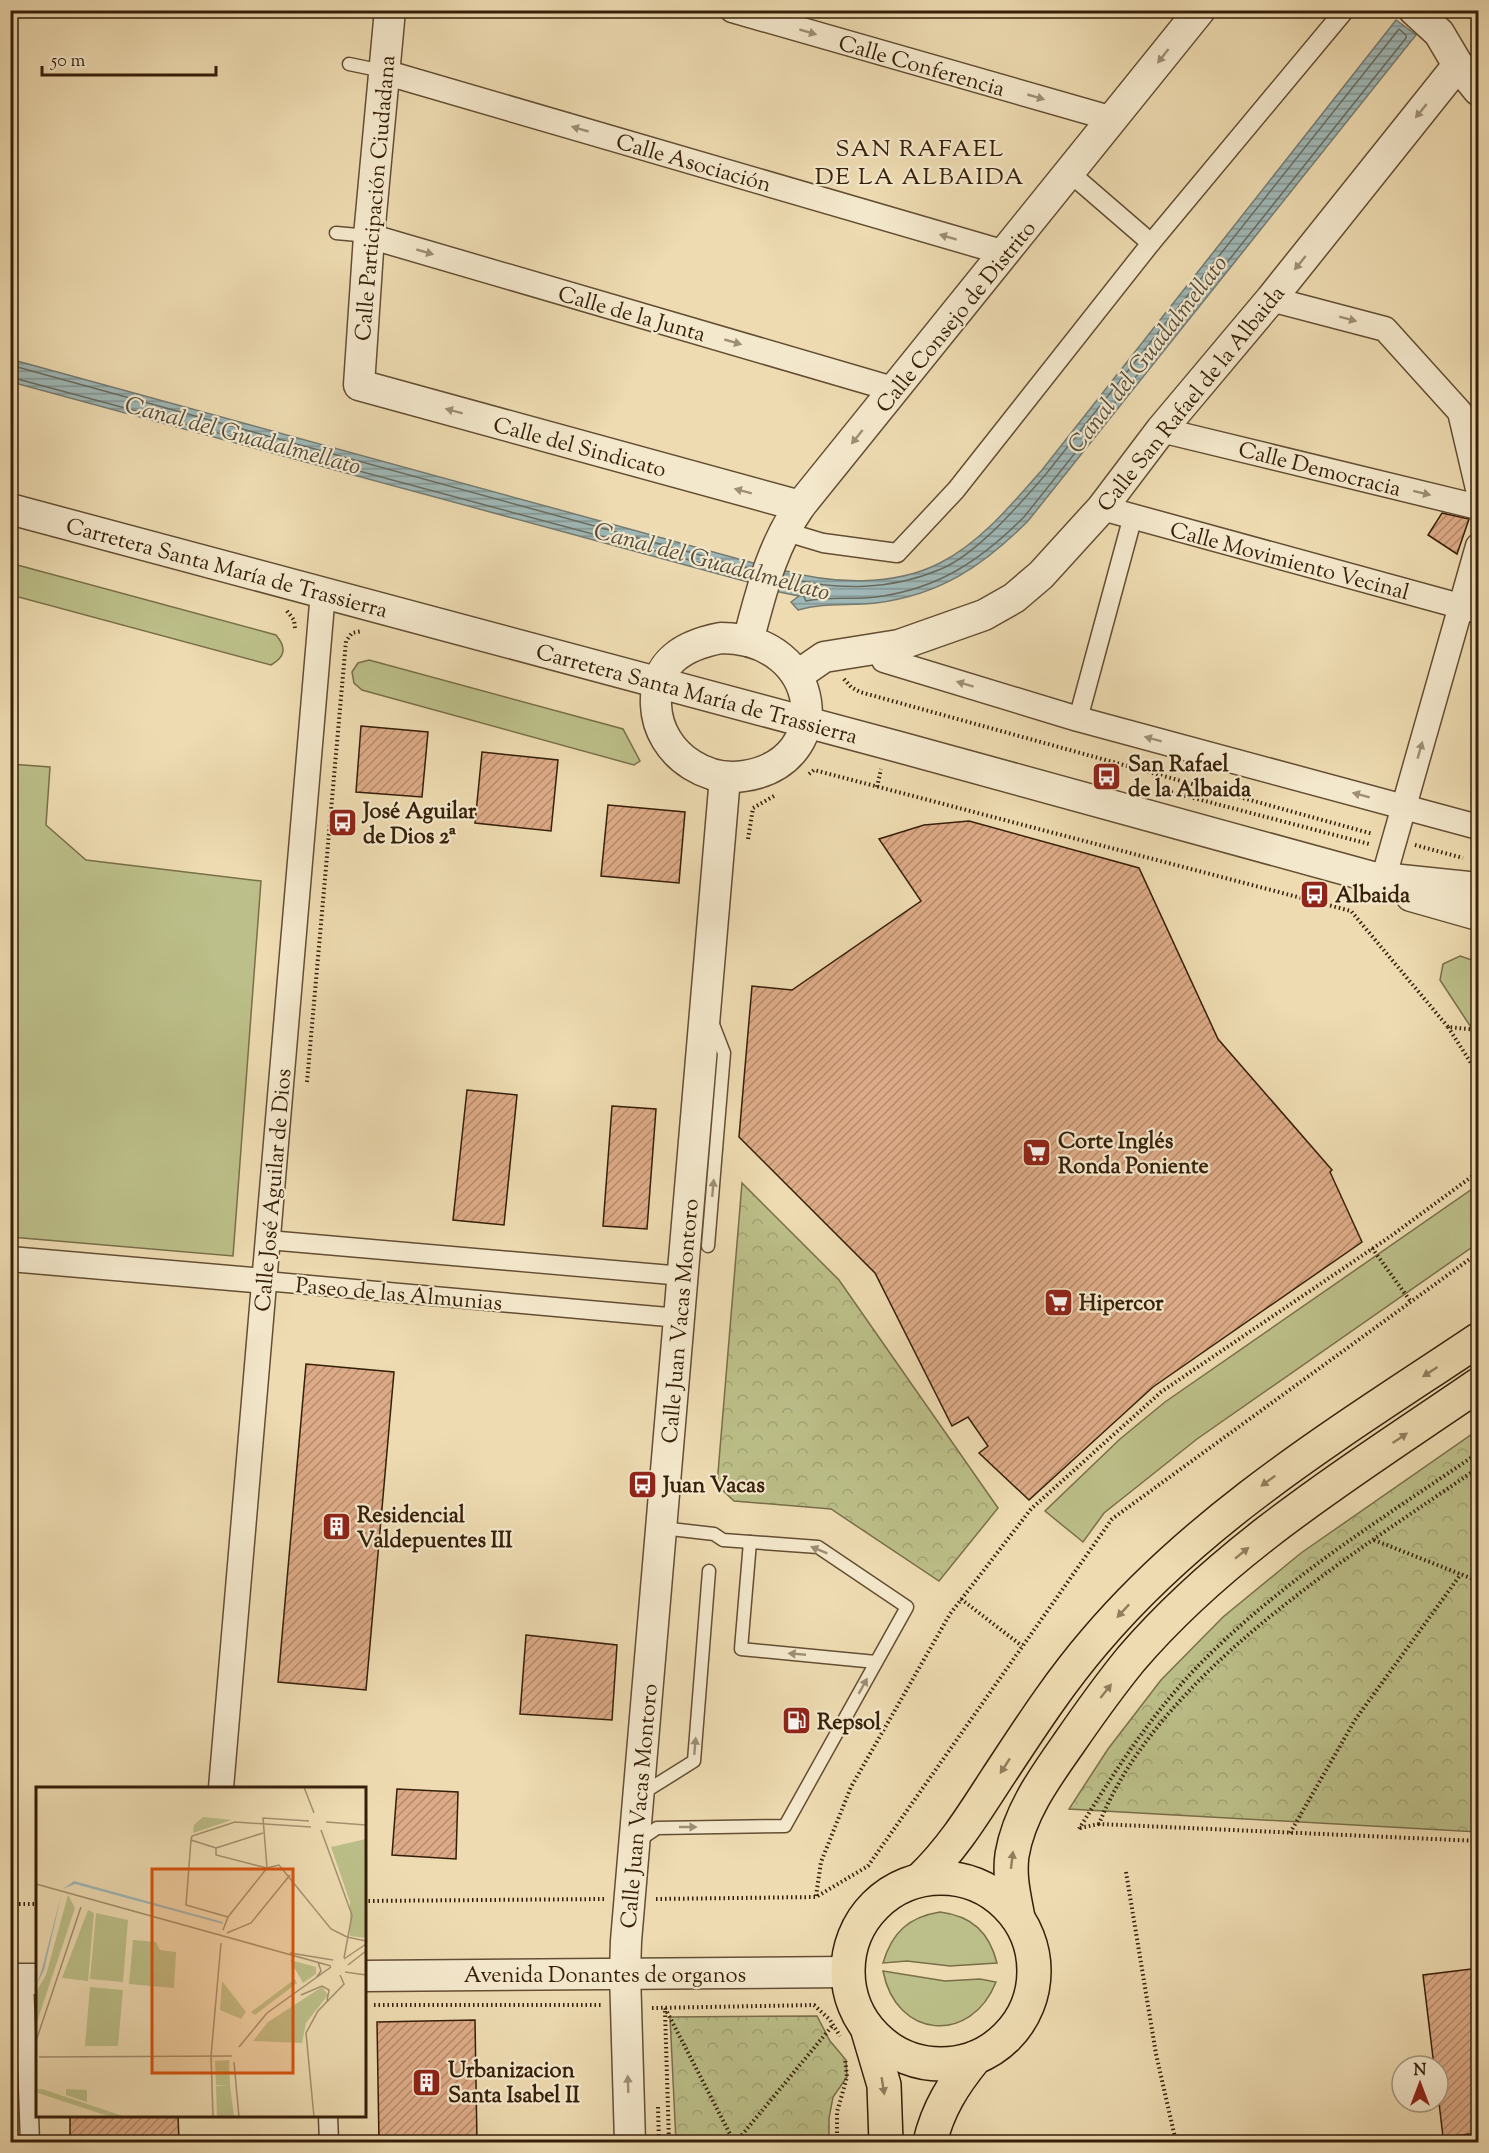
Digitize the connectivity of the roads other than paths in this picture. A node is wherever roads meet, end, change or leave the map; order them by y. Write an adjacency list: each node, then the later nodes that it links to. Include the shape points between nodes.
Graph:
1 (390, 10): 8 (street, Calle Participación Ciudadana)
2 (732, 10): 10 (street, Calle Conferencia, one-way to 10)
3 (1200, 10): 10 (street, Calle Consejo de Distrito, one-way to 10)
4 (1345, 10): 14 (street)
5 (1414, 10): 7 (street, via 1439,33)
6 (349, 63): 8 (lane)
7 (1458, 65): 9 (street); 16 (street, Calle San Rafael de la Albaida, one-way to 16)
8 (384, 72): 13 (street, Calle Participación Ciudadana); 15 (street, Calle Asociación, one-way to 8)
9 (1479, 90)
10 (1113, 119): 11 (street, Calle Consejo de Distrito)
11 (1070, 173): 14 (street); 15 (street, Calle Consejo de Distrito)
12 (336, 233): 13 (lane)
13 (369, 236): 17 (street, Calle Participación Ciudadana); 18 (street, Calle de la Junta, one-way to 18)
14 (1151, 243): 26 (street, via 956,490 897,553 823,543)
15 (1005, 253): 18 (street, Calle Consejo de Distrito)
16 (1271, 299): 19 (street, Calle San Rafael de la Albaida); 20 (street, one-way to 20, via 1385,329 1460,412)
17 (360, 385): 21 (street, Calle del Sindicato, one-way to 17)
18 (896, 390): 21 (street, Calle Consejo de Distrito, one-way to 21)
19 (1161, 430): 22 (street, Calle Democracia, one-way to 22); 23 (street, Calle San Rafael de la Albaida)
20 (1479, 489)
21 (800, 506): 26 (street, Calle Consejo de Distrito)
22 (1479, 507)
23 (1102, 508): 25 (street, Calle Movimiento Vecinal); 31 (street, Calle San Rafael de la Albaida, via 1041,575 1014,598 984,615)
24 (10, 509): 28 (street, Carretera Santa María de Trassierra)
25 (1133, 516): 29 (street, Calle Movimiento Vecinal); 34 (street)
26 (783, 531): 30 (street, Calle Consejo de Distrito, via 770,560)
27 (1477, 554): 29 (street)
28 (322, 592): 33 (street, Carretera Santa María de Trassierra); 43 (street, Calle José Aguilar de Dios)
29 (1469, 609): 37 (street, one-way to 29)
30 (748, 641): 32 (street, via 773,651); 33 (street, via 721,638 689,646 671,659)
31 (882, 648): 32 (street, Calle San Rafael de la Albaida, via 824,657); 34 (street, one-way to 31, via 884,660)
32 (798, 675): 35 (street, via 808,704)
33 (658, 683): 35 (street, Carretera Santa María de Trassierra); 36 (street, via 656,712 669,744 694,767)
34 (1078, 719): 37 (street, one-way to 34)
35 (805, 723): 36 (street, via 792,749 775,764 748,776); 39 (street, Carretera Santa María de Trassierra)
36 (725, 777): 42 (street, Calle Juan Vacas Montoro)
37 (1404, 807): 38 (street); 39 (street)
38 (1479, 827)
39 (1383, 880): 40 (street); 41 (street, via 1412,896)
40 (1479, 888)
41 (1479, 915)
42 (707, 1010): 44 (lane, one-way to 42, via 724,1053); 46 (street, Calle Juan Vacas Montoro)
43 (268, 1240): 46 (street, Paseo de las Almunias); 47 (street, Calle José Aguilar de Dios)
44 (708, 1246)
45 (10, 1259): 47 (street, Paseo de las Almunias)
46 (683, 1276): 48 (street, Calle Juan Vacas Montoro)
47 (265, 1281): 48 (street, Paseo de las Almunias); 55 (street, Calle José Aguilar de Dios)
48 (679, 1318): 51 (street, Calle Juan Vacas Montoro)
49 (1479, 1340): 58 (highway, one-way to 58, via 1267,1481 1168,1564 1071,1671 967,1827)
50 (1479, 1385): 59 (highway, one-way to 50, via 1010,1880 1012,1854 1021,1824 1048,1772 1132,1658 1189,1600 1284,1520)
51 (662, 1528): 52 (lane); 56 (street, Calle Juan Vacas Montoro)
52 (750, 1542): 54 (lane, one-way to 52, via 907,1607 818,1547); 54 (lane, one-way to 52, via 741,1649)
53 (710, 1571): 56 (lane, one-way to 53, via 694,1761)
54 (876, 1662): 57 (lane, one-way to 54, via 657,1828 786,1826)
55 (221, 1787)
56 (639, 1795): 57 (street, Calle Juan Vacas Montoro)
57 (635, 1844): 61 (street, Calle Juan Vacas Montoro)
58 (921, 1879): 59 (highway, via 965,1880 985,1888 1004,1901); 60 (highway, via 891,1891 867,1912 851,1940)
59 (1018, 1918): 65 (highway, via 1030,1943 1035,1970 1030,1998 1019,2024 999,2044)
60 (846, 1972): 61 (street, Avenida Donantes de organos); 64 (highway)
61 (625, 1973): 62 (street, Avenida Donantes de organos); 69 (street, Calle Juan Vacas Montoro, one-way to 61, via 639,2006)
62 (366, 1976)
63 (24, 1979): 67 (street)
64 (856, 2037): 65 (highway, via 917,2062 947,2064); 70 (highway, one-way to 70, via 884,2085)
65 (975, 2058): 71 (highway, via 942,2105)
66 (328, 2117): 68 (street)
67 (30, 2142)
68 (329, 2142)
69 (630, 2142)
70 (886, 2142)
71 (930, 2142)

